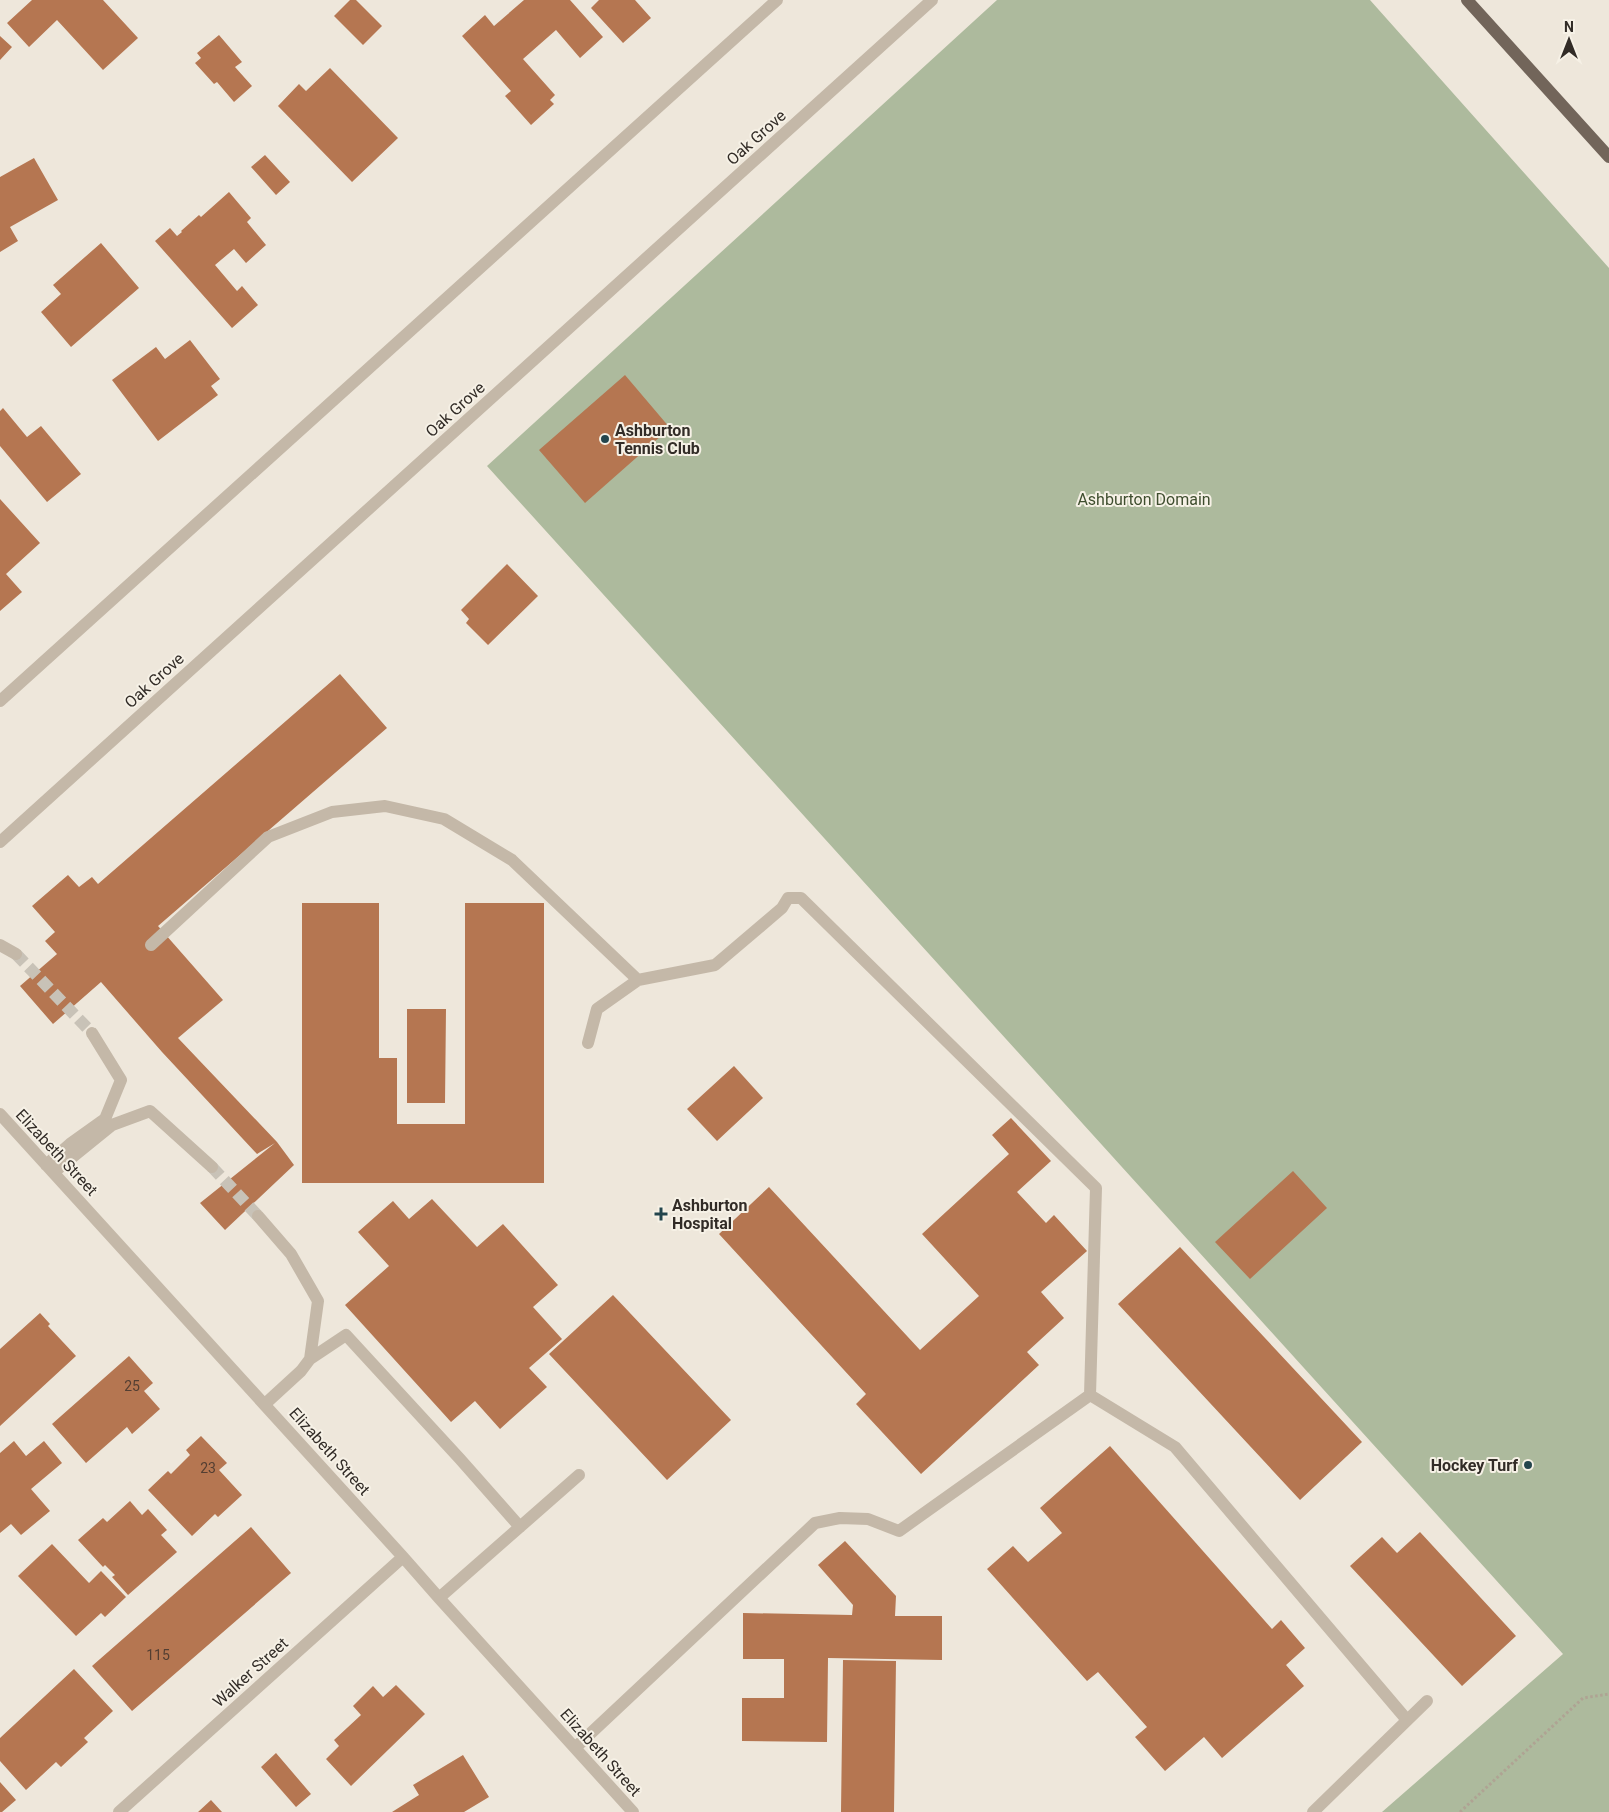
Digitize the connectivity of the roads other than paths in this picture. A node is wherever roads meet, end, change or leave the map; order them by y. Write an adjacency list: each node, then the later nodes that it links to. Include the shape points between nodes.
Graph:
1 (776, 0): 5 (street)
2 (932, 0): 6 (street, Oak Grove)
3 (1467, 0): 4 (main road)
4 (1609, 157)
5 (0, 700)
6 (0, 842)
7 (0, 944): 9 (street)
8 (151, 945): 10 (street, via 268,837 332,812 385,806 444,819 512,860)
9 (16, 954)
10 (638, 980): 12 (street, via 597,1009); 18 (street, via 715,966 782,908 788,898 801,898 1096,1188)
11 (92, 1033): 15 (street, via 121,1080 105,1119 70,1144)
12 (588, 1044)
13 (0, 1114): 15 (street, Elizabeth Street)
14 (212, 1167): 15 (street, via 150,1111 112,1125)
15 (50, 1168): 19 (street, Elizabeth Street)
16 (258, 1216): 17 (street, via 291,1254 318,1301)
17 (310, 1359): 19 (street); 21 (street, via 346,1335)
18 (1090, 1395): 25 (street, via 1175,1447); 26 (street, via 899,1531 868,1519 840,1518 815,1523)
19 (265, 1404): 22 (street, Elizabeth Street)
20 (579, 1475): 21 (street)
21 (520, 1527): 23 (street)
22 (404, 1557): 23 (street, Elizabeth Street); 27 (street, Walker Street)
23 (439, 1598): 26 (street, Elizabeth Street)
24 (1427, 1701): 25 (street)
25 (1407, 1720): 29 (street)
26 (576, 1747): 28 (street, Elizabeth Street)
27 (119, 1812)
28 (633, 1812)
29 (1313, 1812)

